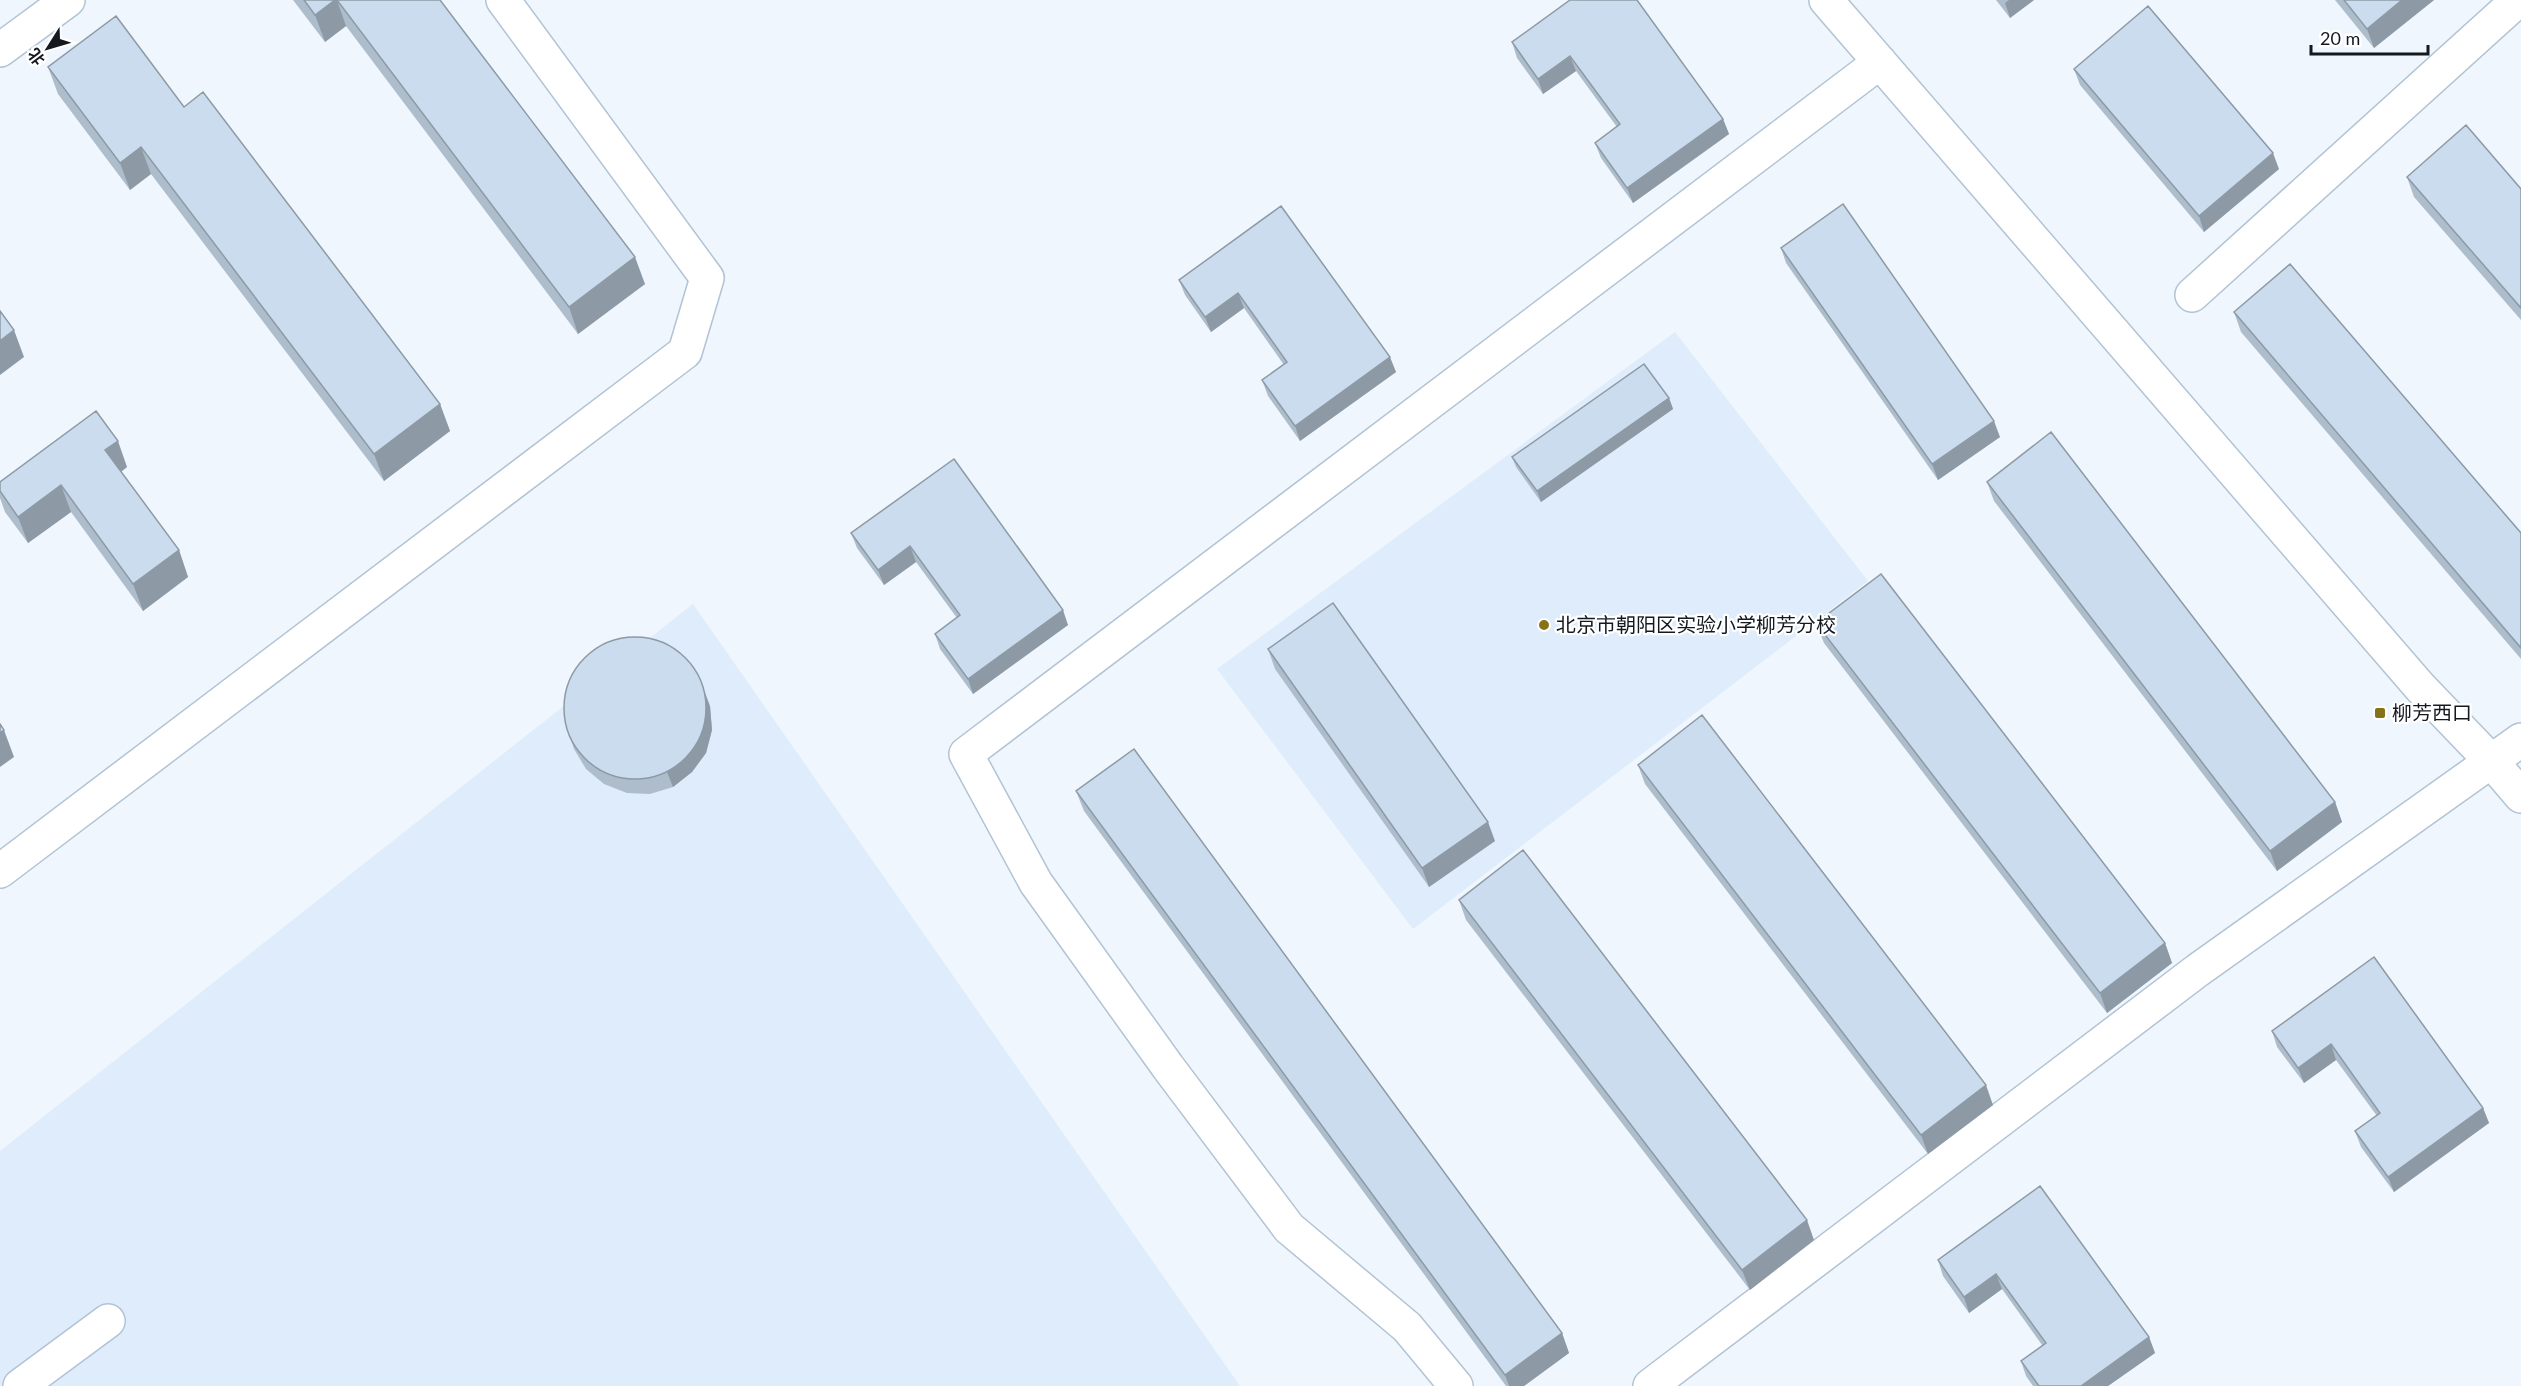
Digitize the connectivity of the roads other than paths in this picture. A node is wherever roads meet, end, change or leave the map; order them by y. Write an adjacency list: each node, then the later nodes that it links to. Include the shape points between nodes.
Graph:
1 (68, 0): 5 (street)
2 (503, 0): 11 (street, via 707,278 685,352)
3 (1826, 0): 6 (street)
4 (2518, 0): 7 (street)
5 (0, 50)
6 (1880, 62): 9 (street, via 2404,669); 14 (street, via 966,754 1036,883 1289,1228 1407,1327)
7 (2192, 295)
8 (2521, 740): 9 (street)
9 (2492, 762): 10 (street); 15 (street, via 2198,970)
10 (2521, 796)
11 (0, 871)
12 (108, 1321): 13 (street)
13 (20, 1386)
14 (1456, 1386)
15 (1650, 1386)

